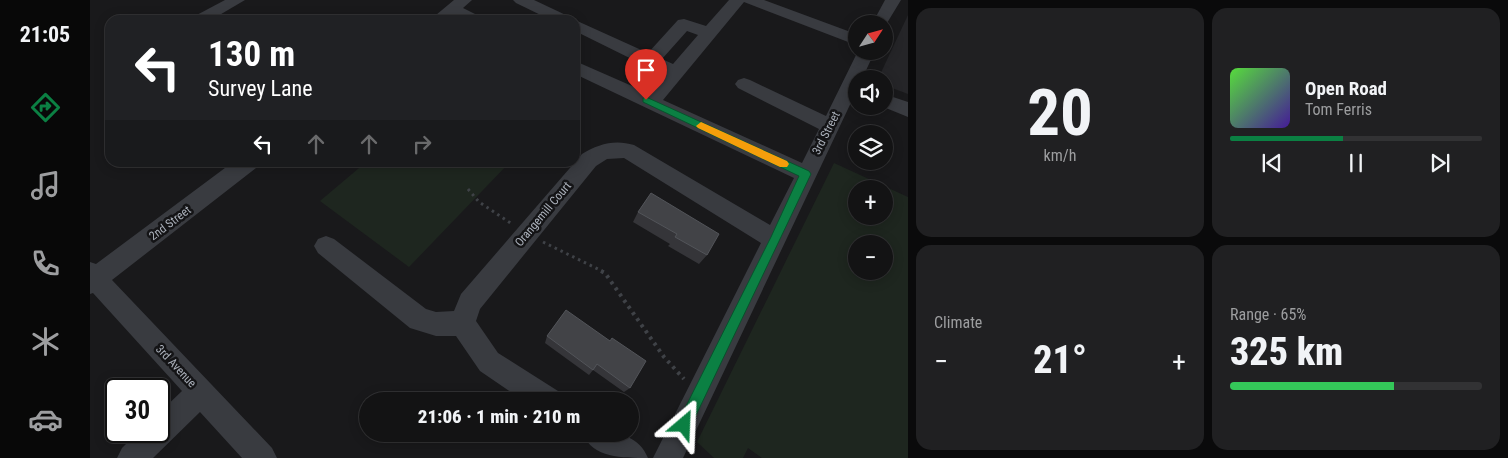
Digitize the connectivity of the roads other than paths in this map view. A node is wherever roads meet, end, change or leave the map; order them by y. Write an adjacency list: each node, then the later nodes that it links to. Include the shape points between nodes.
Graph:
1 (238, 0): 7 (street)
2 (522, 0): 10 (street)
3 (737, 0): 13 (street)
4 (750, 0): 14 (street)
5 (893, 0): 11 (street)
6 (458, 5): 8 (street); 9 (street)
7 (209, 15)
8 (445, 15)
9 (469, 15)
10 (554, 15)
11 (885, 15)
12 (580, 27): 15 (street)
13 (709, 33): 15 (street, via 684,24); 17 (street)
14 (848, 37)
15 (650, 61): 17 (street)
16 (580, 69): 25 (street)
17 (676, 73): 19 (street)
18 (744, 84): 23 (street)
19 (656, 96)
20 (848, 98): 23 (street, 3rd Street)
21 (893, 104): 22 (street)
22 (908, 110)
23 (830, 126): 25 (street, 3rd Street)
24 (242, 167): 28 (street, 2nd Street)
25 (806, 174): 26 (street, 3rd Street)
26 (776, 240): 29 (street, Orangemill Court, via 627,150 603,151 588,160 470,302); 36 (street, 3rd Street)
27 (326, 246): 29 (street, via 419,319 436,324)
28 (92, 278): 30 (street, 3rd Avenue)
29 (462, 323): 31 (street, via 489,362)
30 (201, 392): 33 (street); 34 (street, 3rd Avenue)
31 (534, 392)
32 (609, 442): 35 (street)
33 (132, 458)
34 (262, 458)
35 (633, 458)
36 (668, 458)

